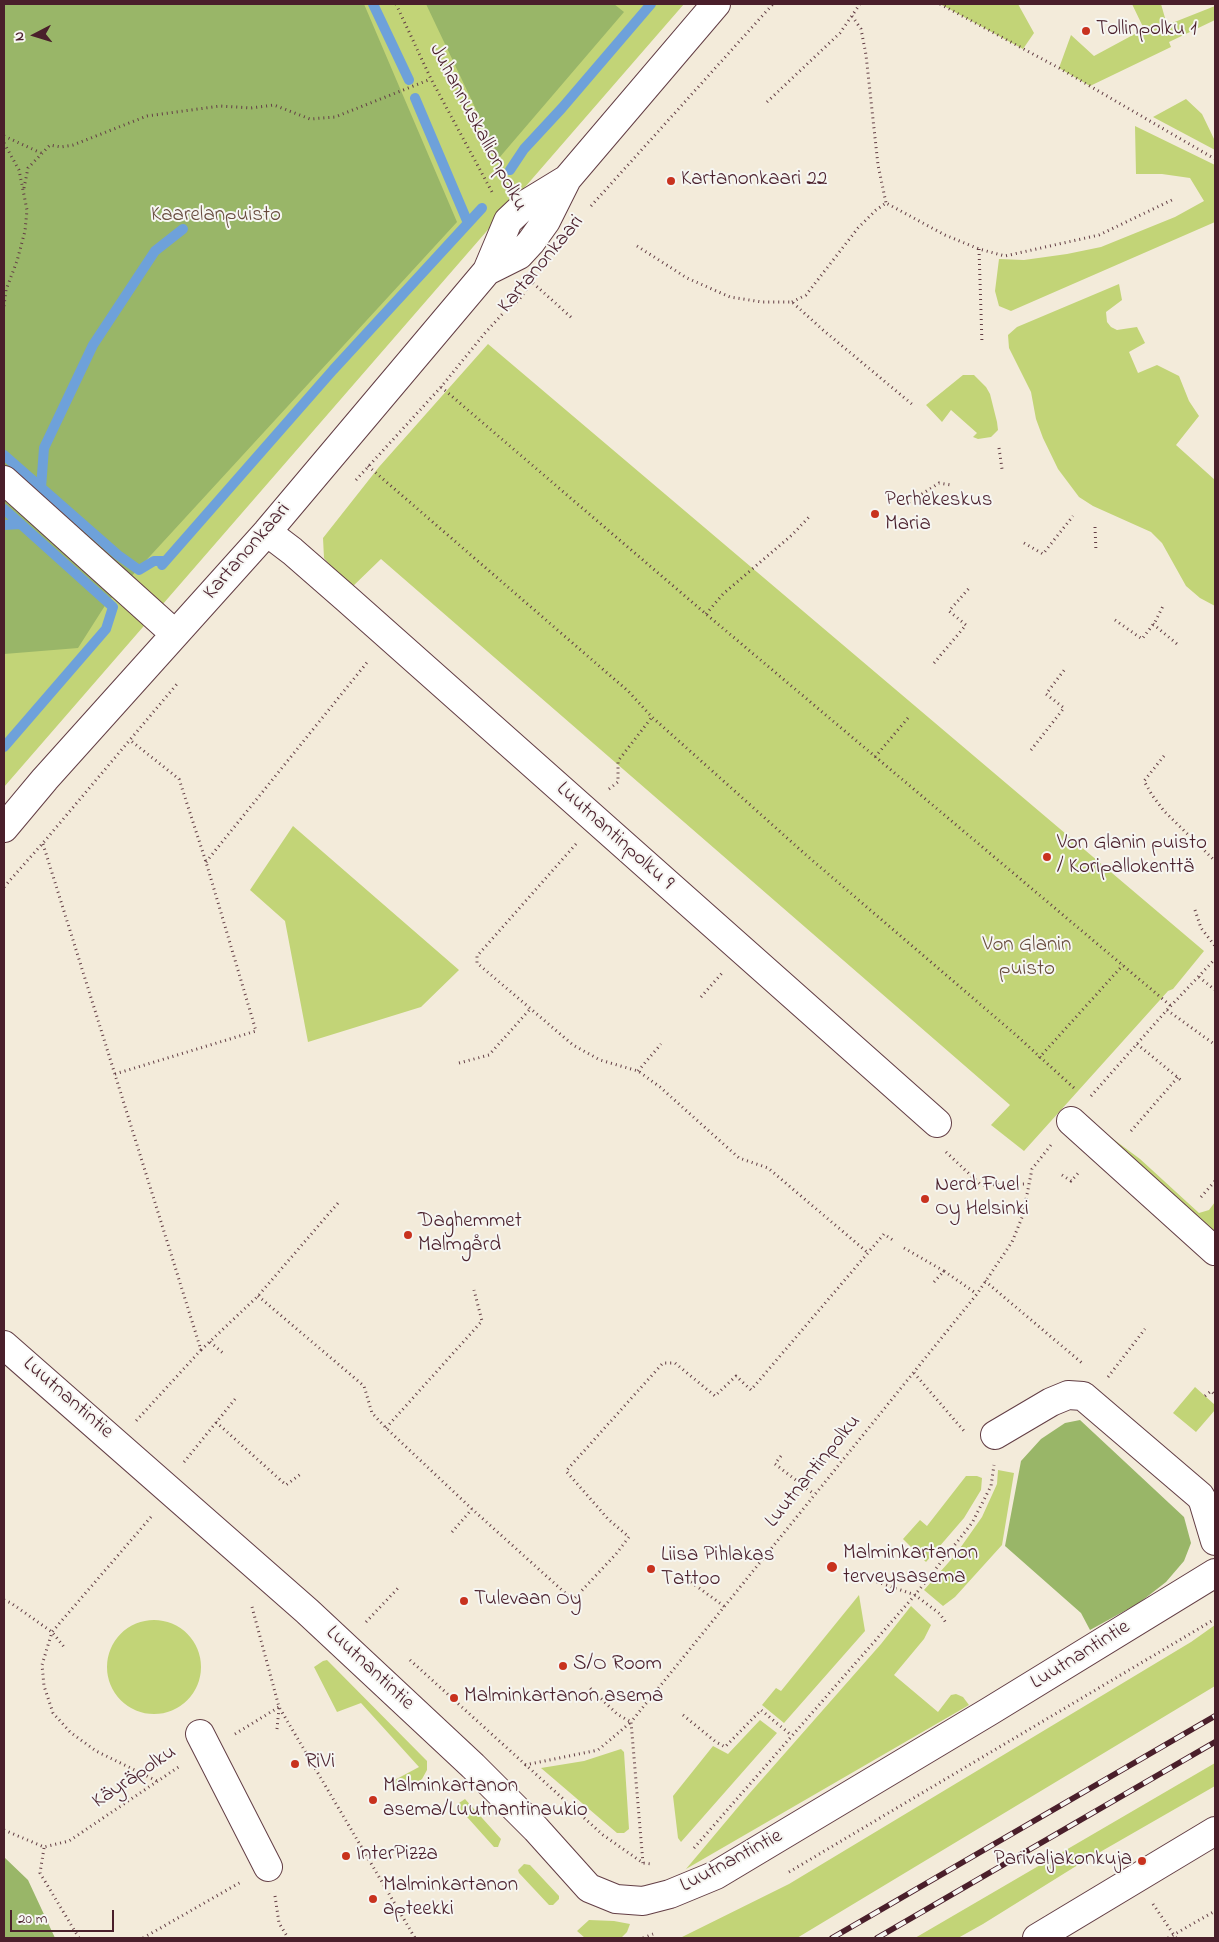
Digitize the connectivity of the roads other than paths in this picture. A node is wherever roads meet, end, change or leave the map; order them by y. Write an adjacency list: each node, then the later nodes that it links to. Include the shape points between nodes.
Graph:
1 (716, 4): 2 (street, Kartanonkaari)
2 (567, 179): 3 (street, Kartanonkaari, via 546,221 531,242 519,255); 3 (street, Kartanonkaari, via 526,204 508,221)
3 (487, 271): 5 (street, Kartanonkaari)
4 (4, 480): 6 (street)
5 (267, 532): 6 (street, Kartanonkaari); 9 (street, Luutnantinpolku 9, via 292,550)
6 (175, 634): 7 (street, Kartanonkaari)
7 (4, 828)
8 (1071, 1121): 10 (street)
9 (937, 1123)
10 (1215, 1251)
11 (4, 1345): 14 (street, Luutnantintie, via 308,1611 536,1829 589,1888 616,1899 643,1901 716,1875)
12 (995, 1436): 13 (street, via 1051,1402 1068,1395 1083,1396 1200,1496)
13 (1215, 1541)
14 (1215, 1573)
15 (204, 1742): 17 (street)
16 (1215, 1831): 18 (street)
17 (268, 1867)
18 (1037, 1938)

